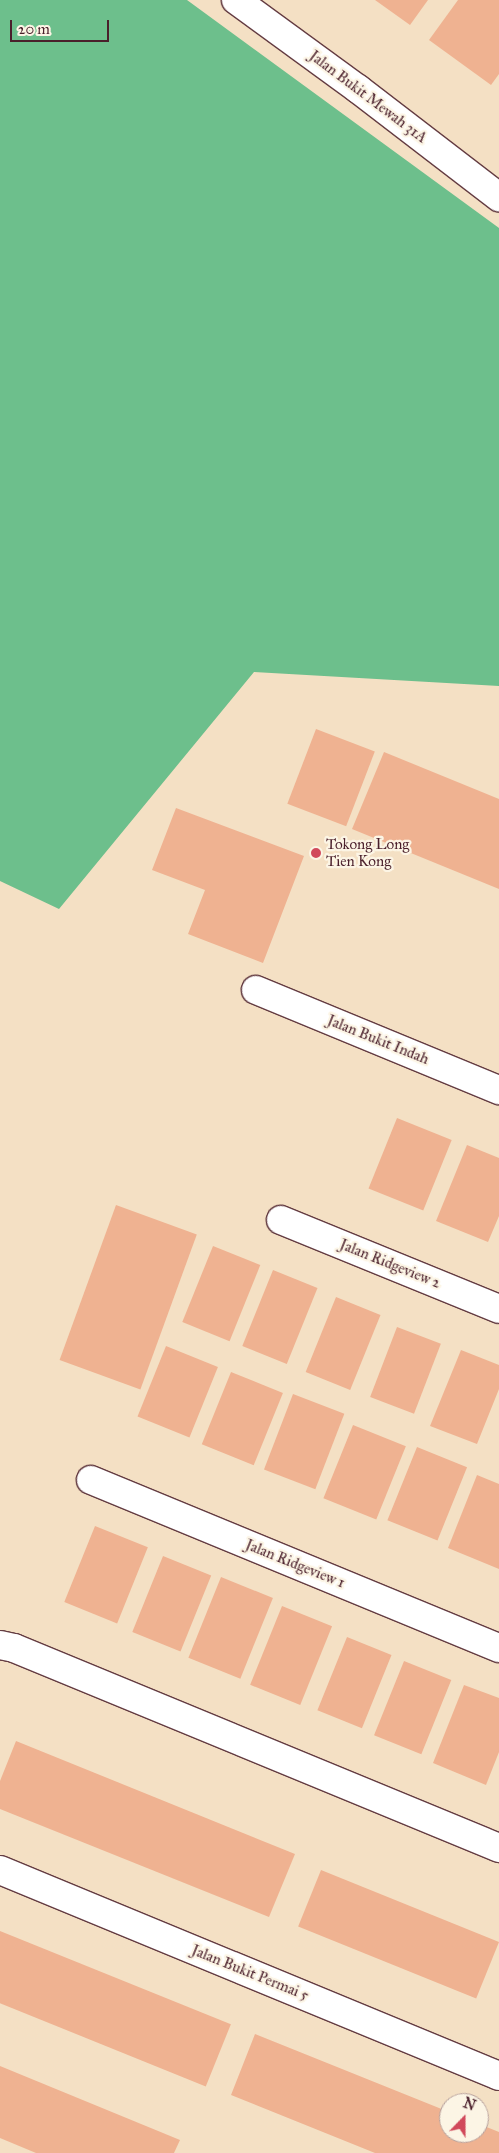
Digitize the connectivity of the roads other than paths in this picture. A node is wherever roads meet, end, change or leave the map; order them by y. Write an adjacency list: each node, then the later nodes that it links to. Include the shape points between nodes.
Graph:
1 (236, 0): 2 (street, Jalan Bukit Mewah 31A)
2 (499, 196)
3 (256, 990): 4 (street, Jalan Bukit Indah)
4 (499, 1090)
5 (281, 1220): 6 (street, Jalan Ridgeview 2)
6 (499, 1309)
7 (91, 1480): 9 (street, Jalan Ridgeview 1)
8 (5, 1643): 10 (street)
9 (499, 1648)
10 (499, 1848)
11 (0, 1870): 12 (street, Jalan Bukit Permai 5)
12 (499, 2076)

